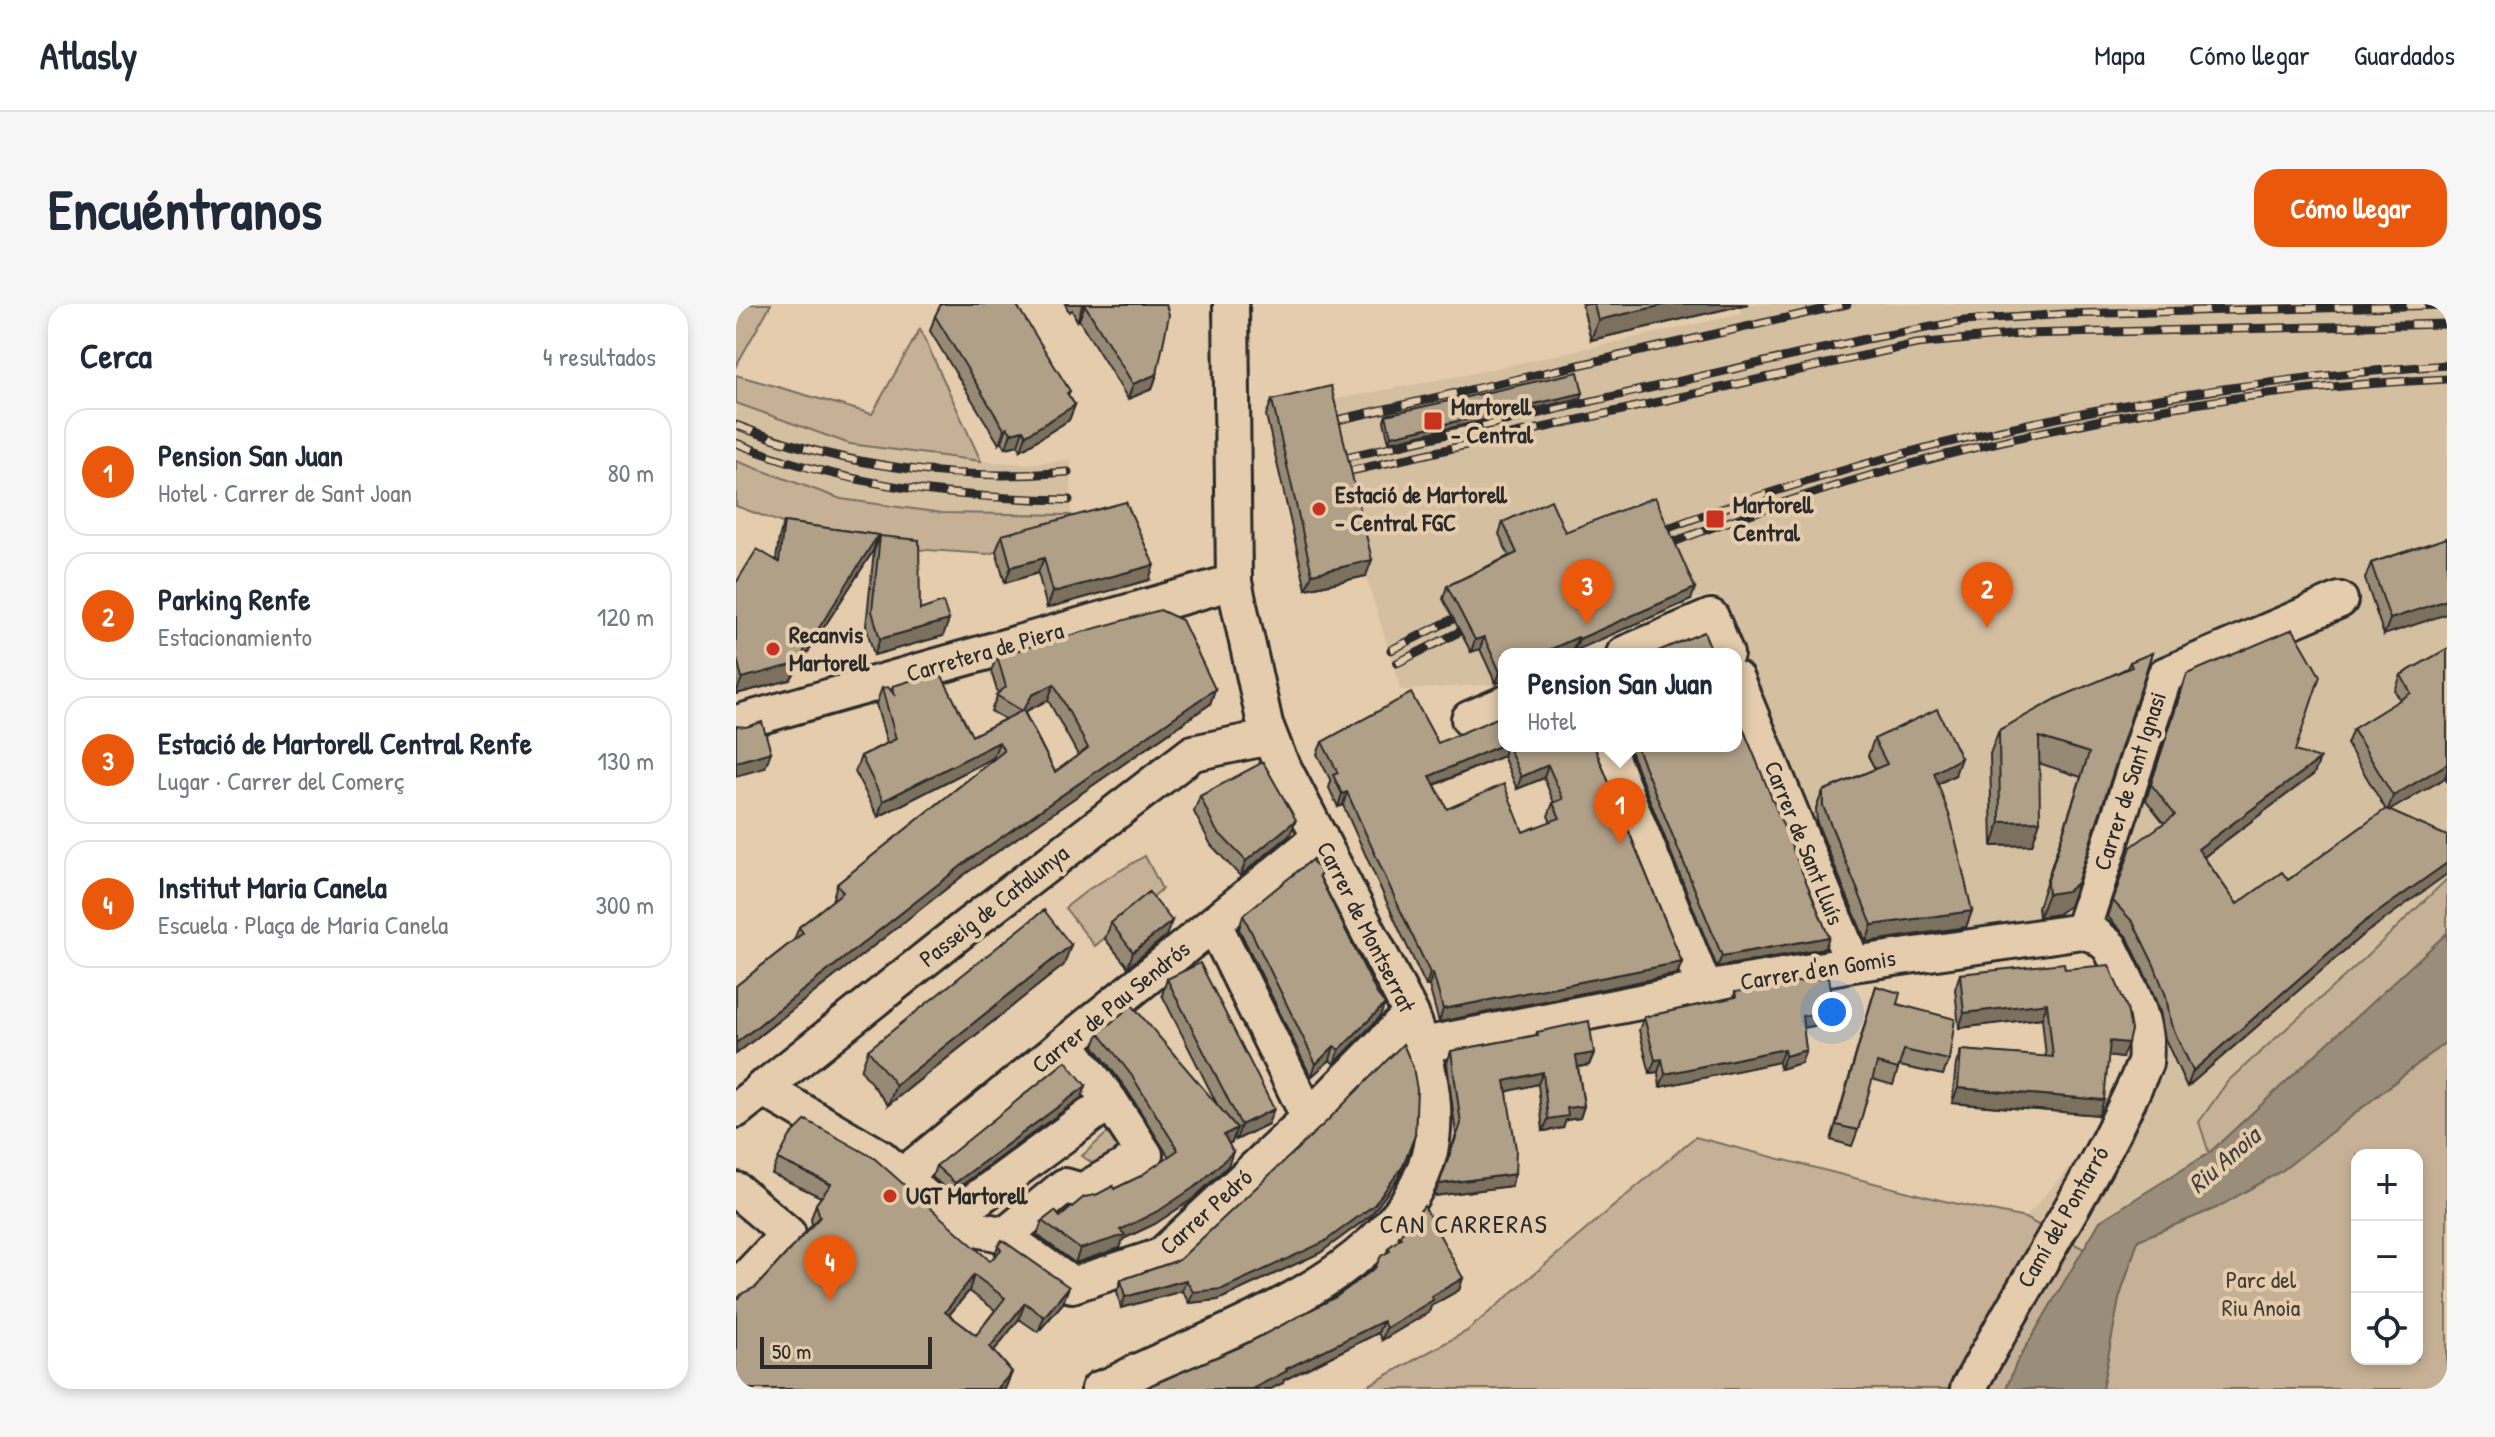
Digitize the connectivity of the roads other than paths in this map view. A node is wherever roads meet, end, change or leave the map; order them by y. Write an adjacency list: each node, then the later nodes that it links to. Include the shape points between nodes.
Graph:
1 (1231, 304): 2 (street, Carrer de Montserrat)
2 (1234, 582): 9 (street, Carretera de Piera); 10 (street, Carrer de Montserrat)
3 (2340, 600): 14 (street, Carrer de Sant Ignasi, via 2165,675)
4 (1638, 648): 5 (street, via 1711,617)
5 (1724, 648)
6 (1742, 694): 15 (street, Carrer de Sant Lluís)
7 (1498, 707): 8 (street)
8 (1469, 719)
9 (736, 723)
10 (1270, 737): 12 (street, Carrer de Montserrat); 19 (street, Passeig de Catalunya, via 1193,753)
11 (1608, 752): 16 (street)
12 (1320, 837): 13 (street, Carrer de Pau Sendrós); 17 (street, Carrer de Montserrat)
13 (1214, 924): 18 (street, Carrer de Pau Sendrós); 22 (street)
14 (2082, 931): 15 (street, Carrer d'en Gomis); 29 (street, Camí del Pontarró, via 2110,947 2143,1020 2145,1063 2079,1196)
15 (1853, 964): 16 (street, Carrer d'en Gomis)
16 (1705, 989): 17 (street, Carrer d'en Gomis)
17 (1417, 1029): 22 (street, Carrer Pedró); 28 (street, Carrer de Montserrat, via 1433,1113 1429,1152 1421,1177 1389,1224 1323,1282 1287,1304)
18 (1066, 1043): 20 (street); 23 (street, Carrer de Pau Sendrós)
19 (762, 1088): 21 (street, Passeig de Catalunya); 23 (street, Carrer Pedró, via 880,1157)
20 (1110, 1101): 25 (street); 26 (street, via 1145,1155 1082,1191 1065,1186)
21 (736, 1110)
22 (1309, 1118): 26 (street, Carrer Pedró, via 1161,1256 1072,1285)
23 (902, 1176): 25 (street, Carrer Pedró)
24 (736, 1190): 27 (street, via 788,1234)
25 (951, 1218): 26 (street, Carrer Pedró)
26 (1004, 1236)
27 (736, 1289)
28 (1104, 1388)
29 (1968, 1389)

